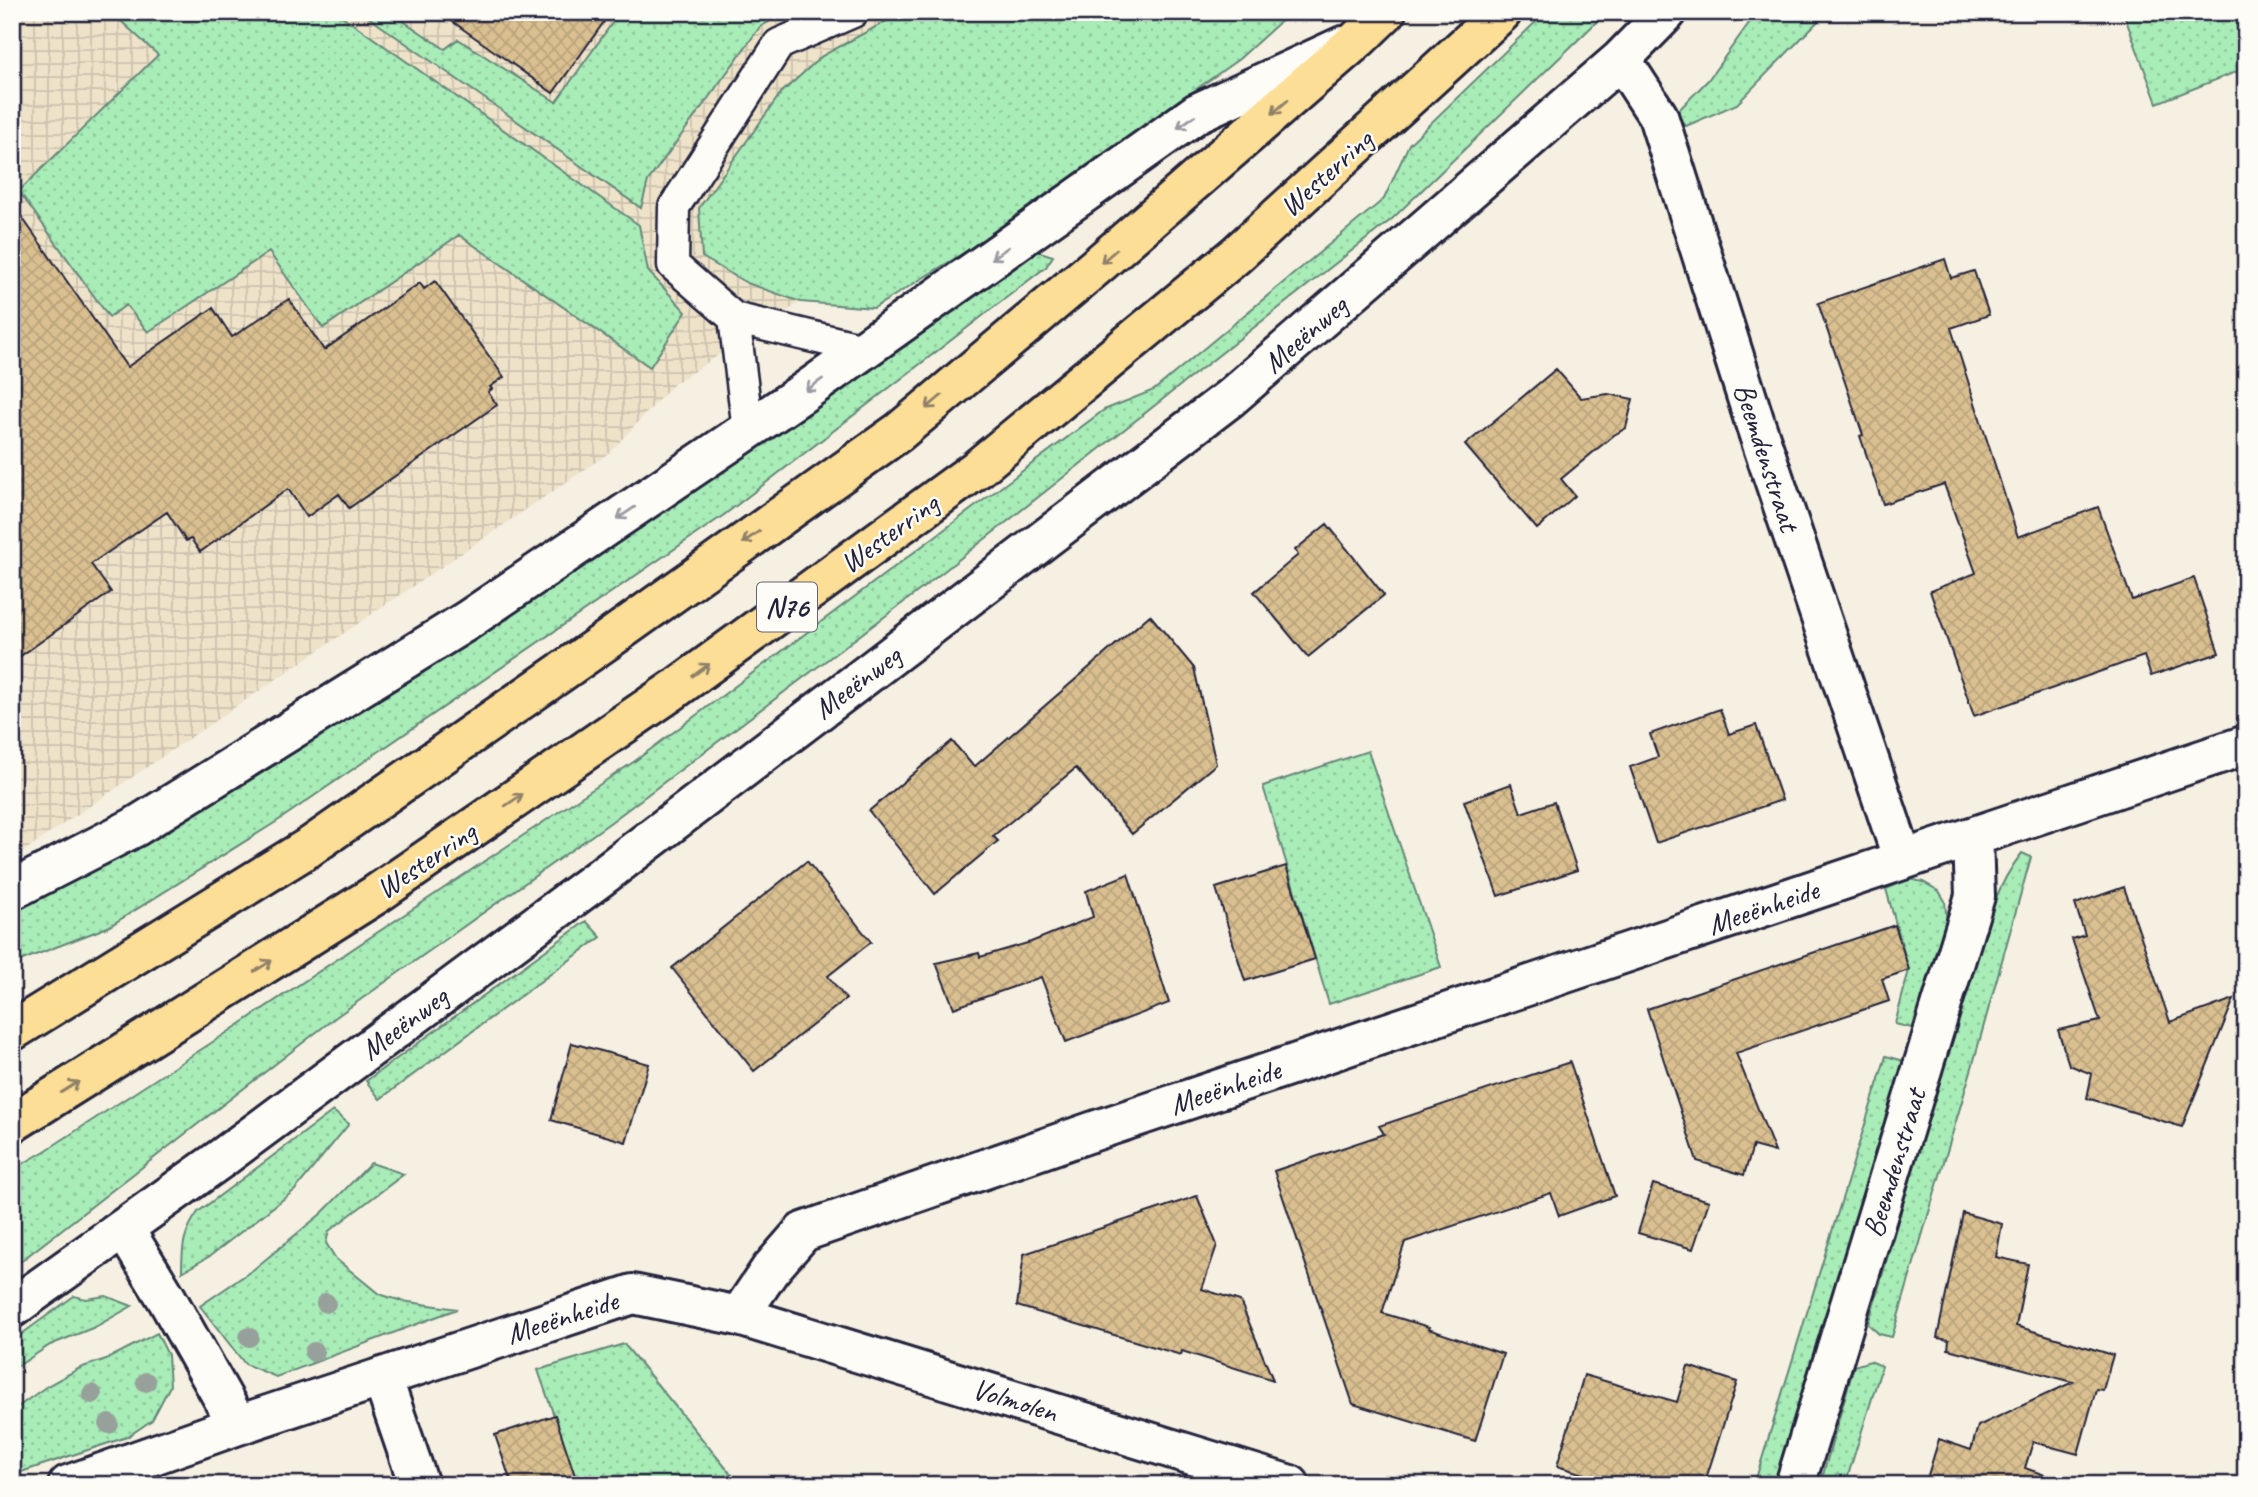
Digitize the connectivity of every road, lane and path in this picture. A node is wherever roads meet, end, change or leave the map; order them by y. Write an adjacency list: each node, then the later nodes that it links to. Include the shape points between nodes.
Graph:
1 (853, 12): 7 (lane, via 779,44 674,207 673,265)
2 (1386, 12): 5 (highway, N76)
3 (1502, 12): 15 (highway, Westerring / N76, one-way to 3, via 386,888 675,689 977,469 1236,255)
4 (1667, 12): 6 (street, Meeënweg)
5 (1358, 40): 8 (street, one-way to 8, via 1197,113); 14 (highway, N76, one-way to 14, via 900,432 311,846)
6 (1621, 59): 12 (street, Beemdenstraat, via 1658,116 1755,422); 16 (street, Meeënweg, via 1230,398 602,876)
7 (734, 318): 8 (lane); 9 (lane)
8 (864, 349): 9 (street, one-way to 9)
9 (748, 430): 13 (street, one-way to 13, via 446,634 135,827)
10 (2246, 745): 11 (street, Meeënheide)
11 (1973, 838): 12 (street, Meeënheide); 24 (street, Beemdenstraat, via 1975,896)
12 (1903, 860): 18 (street, Meeënheide, via 803,1232)
13 (12, 890)
14 (12, 1031)
15 (12, 1123)
16 (124, 1229): 17 (street, Meeënweg); 20 (street)
17 (12, 1308)
18 (739, 1316): 19 (street, Meeënheide, via 633,1294); 23 (street, Volmolen)
19 (382, 1377): 20 (street, Meeënheide); 22 (street)
20 (238, 1425): 21 (street, Meeënheide)
21 (68, 1485)
22 (419, 1485)
23 (1290, 1485)
24 (1795, 1485)

